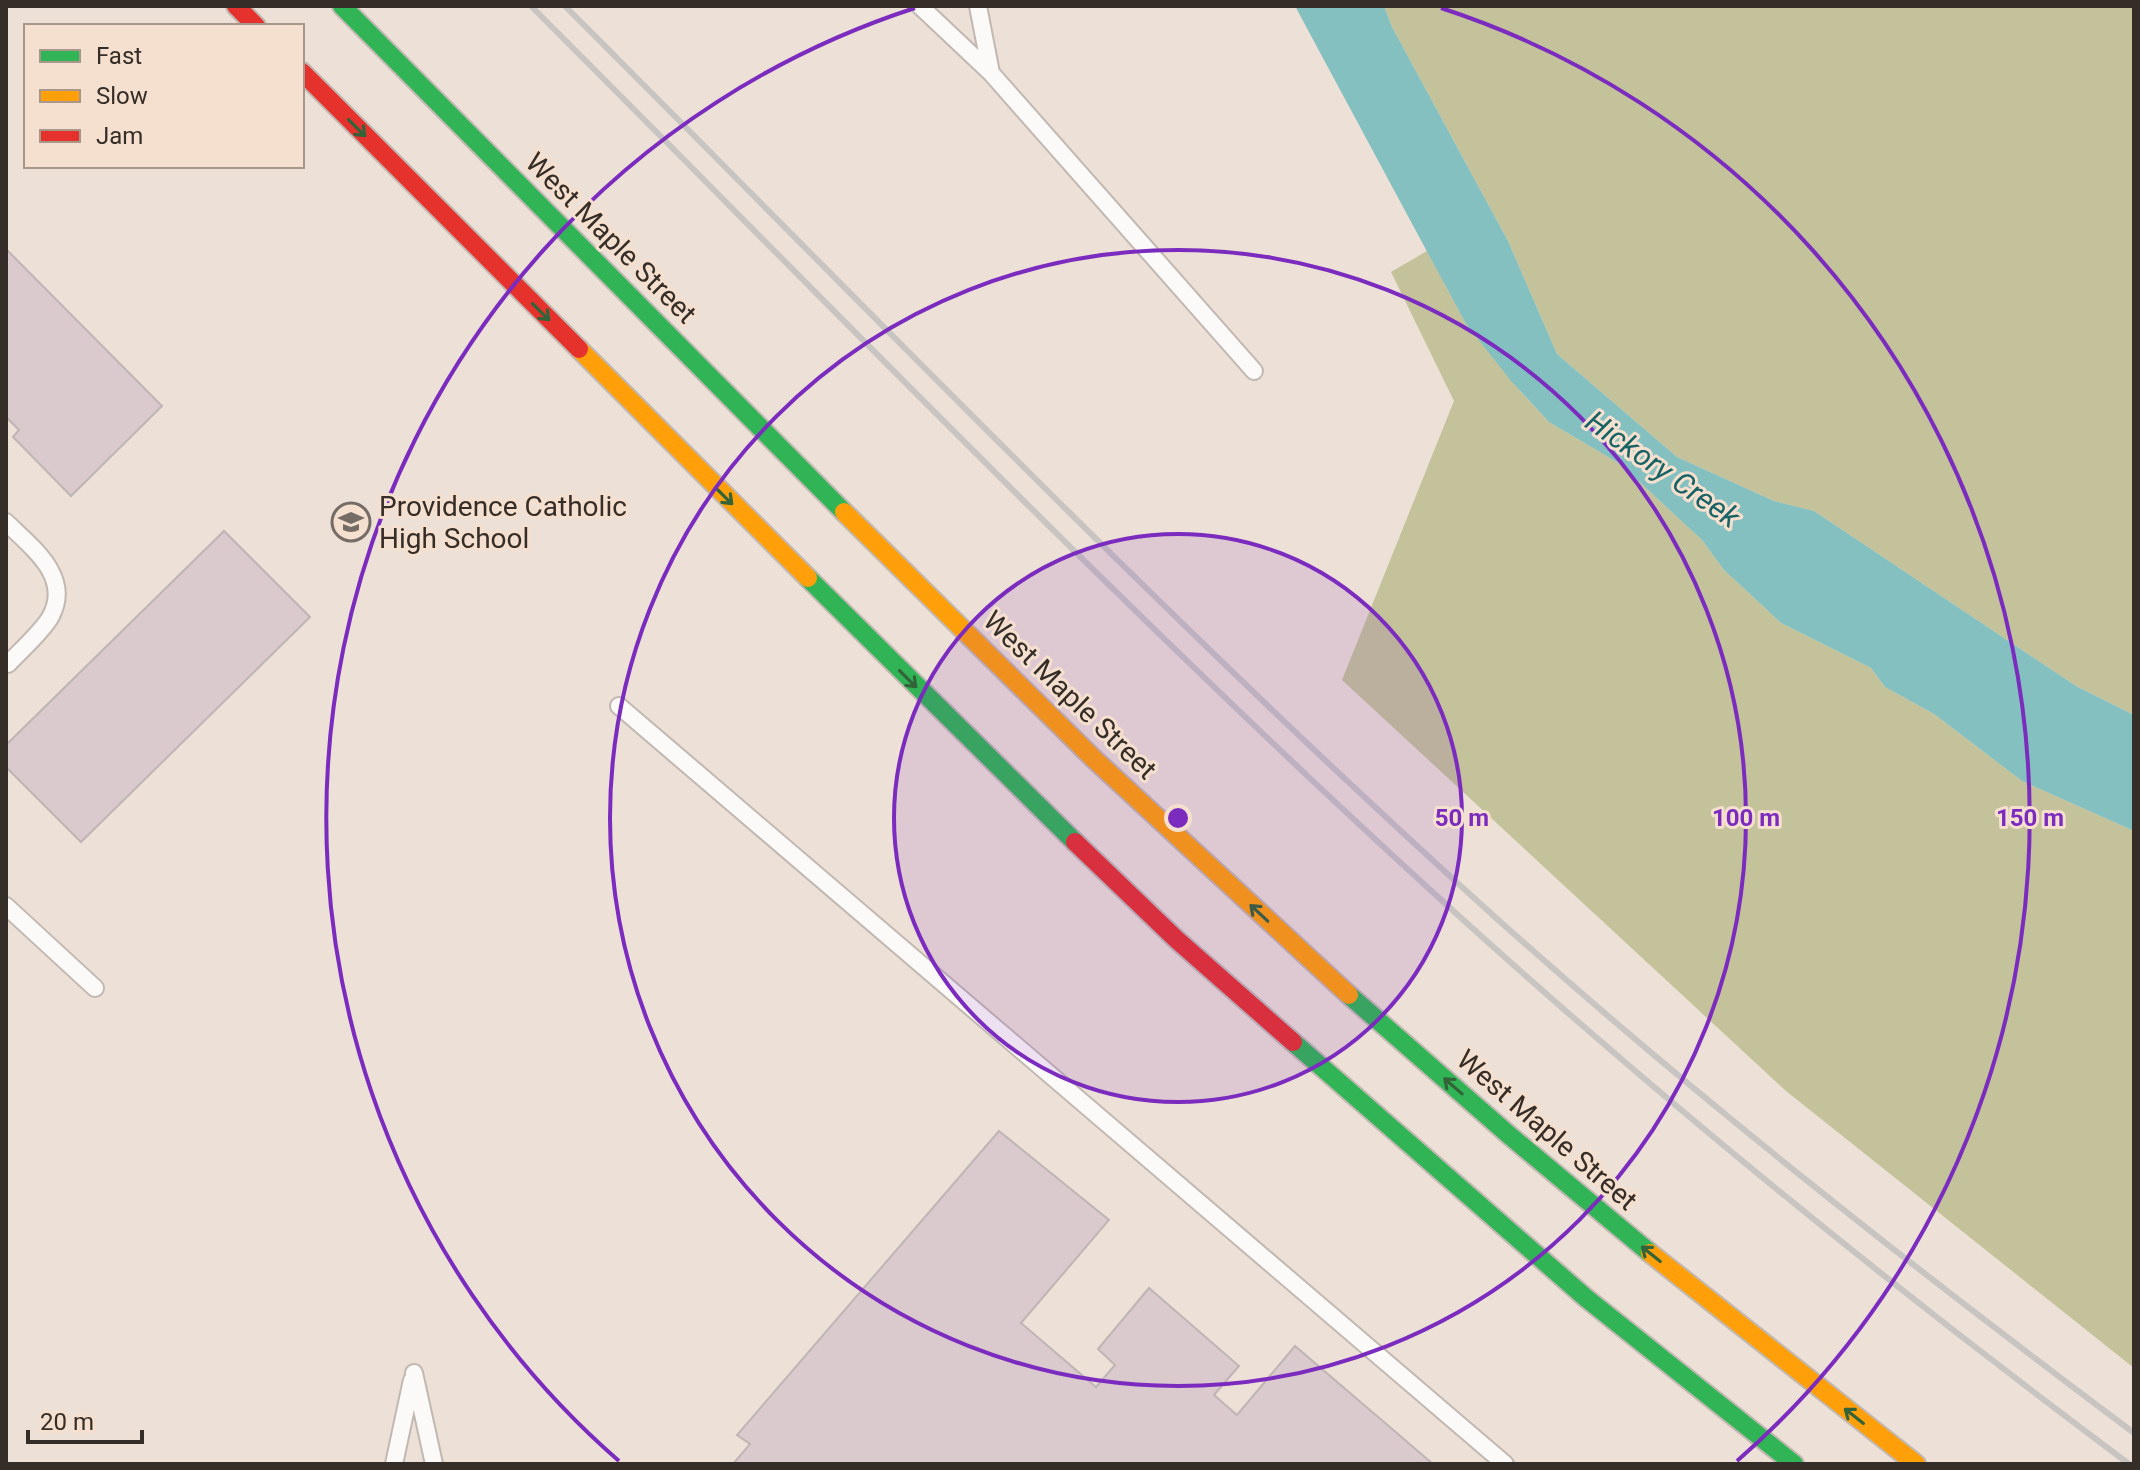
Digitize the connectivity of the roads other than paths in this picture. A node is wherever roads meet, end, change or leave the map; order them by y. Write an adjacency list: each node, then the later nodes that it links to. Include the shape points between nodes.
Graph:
1 (236, 6): 5 (main road)
2 (342, 6): 18 (main road, West Maple Street, one-way to 2, via 1627,1235 1255,910 1020,686)
3 (920, 6): 6 (lane)
4 (978, 6): 6 (lane)
5 (254, 24)
6 (991, 73): 8 (lane)
7 (304, 74): 17 (main road, one-way to 17, via 962,733 1176,939 1586,1298)
8 (1254, 371)
9 (6, 522): 10 (lane, via 47,563 58,587 51,616)
10 (8, 664)
11 (619, 706): 16 (lane)
12 (6, 906): 13 (lane)
13 (95, 988)
14 (394, 1464): 15 (lane, via 414,1373)
15 (434, 1464)
16 (1505, 1464)
17 (1794, 1464)
18 (1916, 1464)

